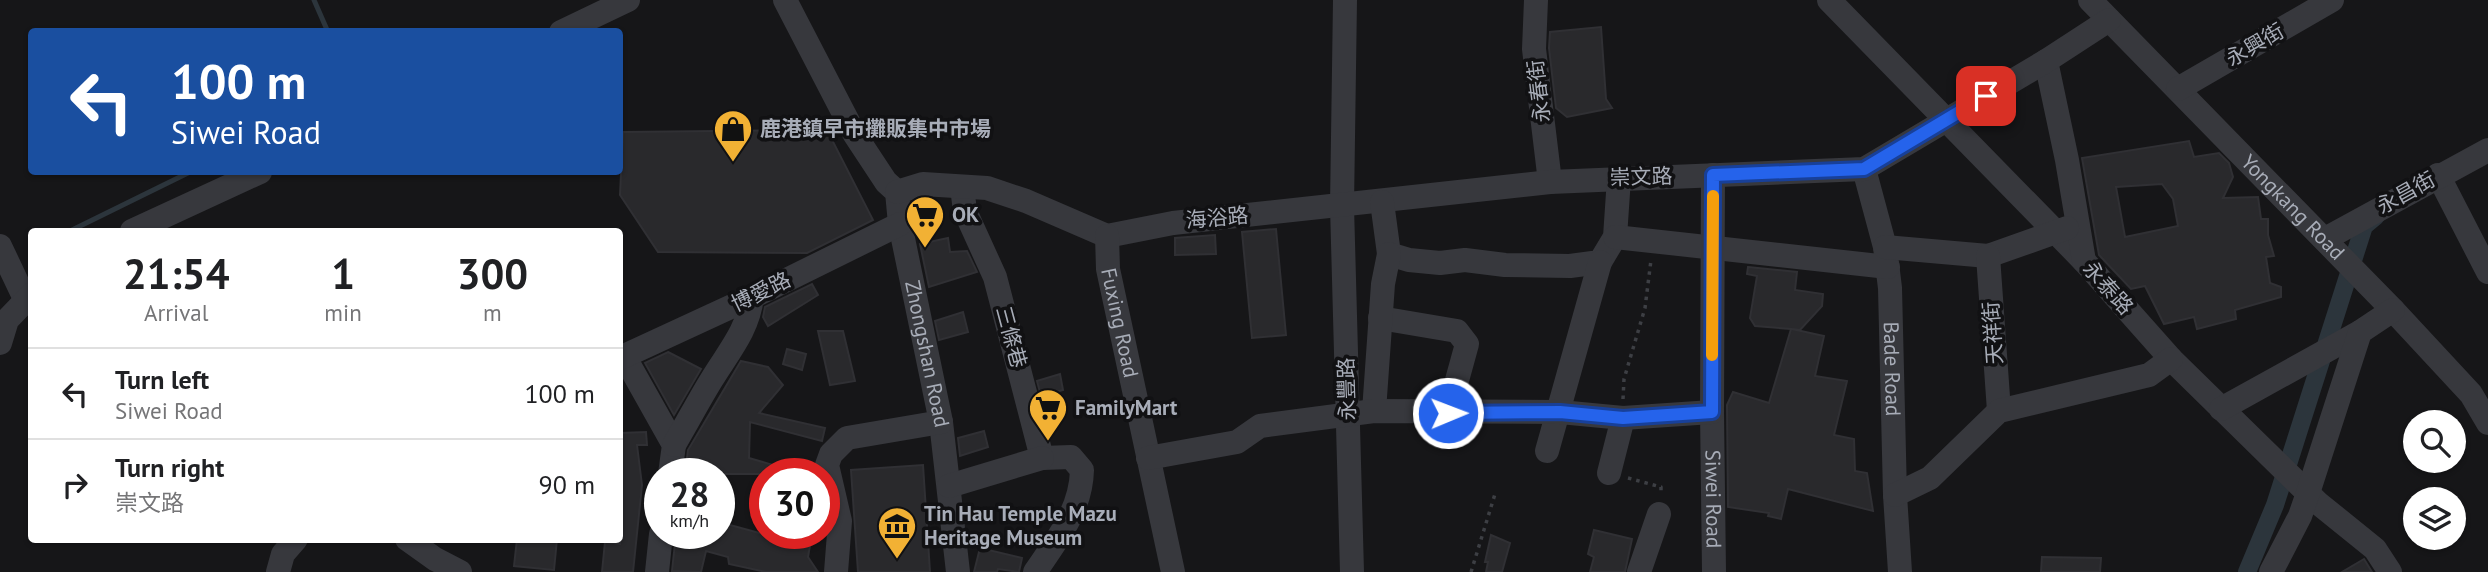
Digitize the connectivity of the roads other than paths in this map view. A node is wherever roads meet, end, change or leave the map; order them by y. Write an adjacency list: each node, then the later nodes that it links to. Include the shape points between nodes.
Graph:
1 (628, 0): 9 (street)
2 (785, 0): 21 (street, via 855,135)
3 (1345, 0): 23 (street)
4 (1536, 0): 19 (street, 永春街, via 1534,48)
5 (1829, 0): 12 (street, 永泰路)
6 (2090, 0): 8 (street, Yongkang Road)
7 (2332, 0): 11 (street, 永興街)
8 (2109, 20): 10 (street, 崇文路); 11 (street, Yongkang Road)
9 (569, 28)
10 (2046, 61): 12 (street, 崇文路); 26 (street, via 2067,160)
11 (2178, 89): 29 (street, Yongkang Road)
12 (1947, 119): 14 (street, 崇文路); 26 (street, 永泰路)
13 (2488, 150): 17 (street, 永昌街)
14 (1864, 169): 16 (street, 崇文路); 34 (street, Bade Road)
15 (253, 175): 25 (street)
16 (1713, 175): 18 (street, 崇文路); 31 (street, Siwei Road)
17 (2438, 175): 29 (street, 永昌街); 36 (street)
18 (1619, 178): 19 (street, 崇文路); 28 (street)
19 (1550, 183): 22 (street, 崇文路)
20 (962, 187): 21 (street, via 923,184); 27 (street, via 987,188 1026,201); 60 (street, 三條巷, via 965,211 995,276)
21 (897, 192): 24 (street, Zhongshan Road)
22 (1382, 202): 23 (street, 崇文路); 32 (street)
23 (1342, 206): 27 (street, 海浴路, via 1173,223); 53 (street, 永豐路)
24 (901, 224): 38 (street, 博愛路); 55 (street, Zhongshan Road)
25 (139, 228)
26 (2066, 228): 33 (street); 45 (street, 永泰路, via 2084,261)
27 (1107, 236): 61 (street, Fuxing Road, via 1108,269)
28 (1615, 237): 31 (street); 35 (street)
29 (2325, 239): 39 (street, Yongkang Road)
30 (0, 246): 37 (street)
31 (1712, 247): 34 (street); 51 (street, Siwei Road)
32 (1389, 254): 35 (street, via 1440,264 1465,260 1570,266); 40 (street)
33 (1988, 256): 34 (street); 49 (street, 天祥街)
34 (1886, 257): 65 (street, Bade Road, via 1891,288)
35 (1600, 262): 50 (street)
36 (2488, 272)
37 (28, 297): 41 (street)
38 (752, 297): 43 (street, 博愛路); 57 (street, via 741,337)
39 (2393, 310): 42 (street); 46 (street, Yongkang Road)
40 (1380, 318): 48 (street); 52 (street, via 1457,331 1467,344)
41 (2, 324)
42 (2360, 332): 47 (street); 64 (street)
43 (623, 357)
44 (623, 359): 57 (street)
45 (2171, 359): 47 (street, 永泰路); 49 (street, via 2149,375)
46 (2480, 390): 56 (street, Yongkang Road)
47 (2221, 409): 64 (street, 永泰路)
48 (1374, 411): 52 (street); 53 (street)
49 (1999, 411): 65 (street, via 1930,478)
50 (1560, 412): 52 (street); 54 (street); 58 (street)
51 (1712, 412): 54 (street); 79 (street, Siwei Road)
52 (1448, 413)
53 (1348, 414): 61 (street, via 1260,426 1237,442); 77 (street, 永豐路)
54 (1623, 418): 62 (street)
55 (941, 422): 63 (street, Zhongshan Road); 73 (street, via 847,438 831,454 827,465 840,521)
56 (2488, 423)
57 (674, 445): 59 (street)
58 (1547, 451)
59 (672, 458)
60 (1042, 458): 63 (street); 75 (street, via 1071,457 1082,470 1082,484 1076,508)
61 (1148, 458): 76 (street, Fuxing Road)
62 (1609, 473)
63 (948, 486): 74 (street, Zhongshan Road)
64 (2308, 493): 81 (street); 82 (street, 永泰路, via 2375,550)
65 (1895, 495): 80 (street, Bade Road)
66 (1659, 514): 78 (street)
67 (293, 543): 70 (street, via 283,554)
68 (413, 543): 71 (street)
69 (659, 549): 72 (street)
70 (278, 572)
71 (460, 572)
72 (657, 572)
73 (836, 572)
74 (958, 572)
75 (1035, 572)
76 (1173, 572)
77 (1352, 572)
78 (1639, 572)
79 (1714, 572)
80 (1900, 572)
81 (2271, 572)
82 (2390, 572)

